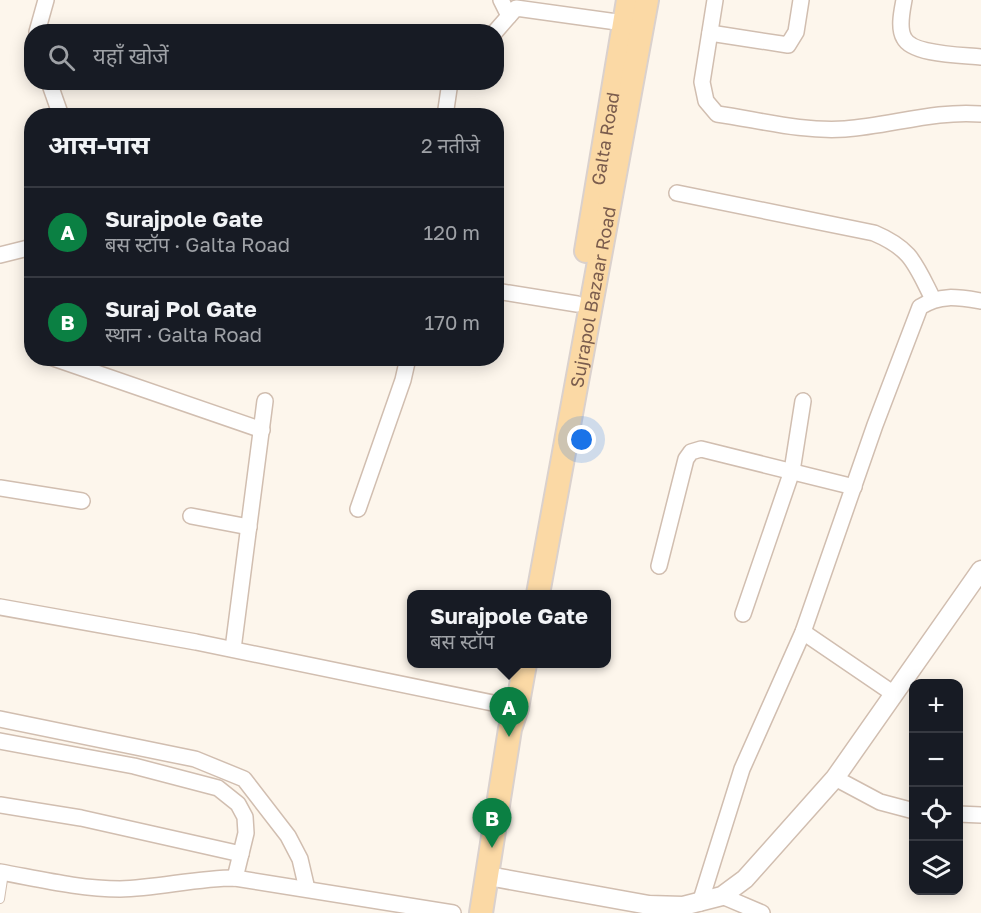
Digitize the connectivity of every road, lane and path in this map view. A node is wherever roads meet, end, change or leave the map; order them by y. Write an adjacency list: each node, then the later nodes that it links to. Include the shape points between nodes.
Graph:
1 (46, 0): 10 (street)
2 (501, 0): 8 (street)
3 (628, 0): 9 (main road, Galta Road)
4 (647, 0): 41 (main road, Sujrapol Bazaar Road)
5 (715, 0): 12 (street)
6 (801, 0): 12 (street, via 796,32 788,45)
7 (904, 0): 13 (street, via 902,36 907,44 919,50)
8 (509, 16): 9 (street, via 516,9); 11 (street)
9 (624, 23): 25 (main road, Galta Road)
10 (38, 24)
11 (502, 24)
12 (710, 33): 18 (street, via 702,82 706,101 717,114 807,128 841,129 921,117)
13 (981, 57)
14 (52, 90): 16 (street)
15 (449, 90): 17 (street)
16 (58, 108)
17 (446, 108)
18 (981, 114)
19 (677, 193): 23 (street, via 874,233 899,244 915,263)
20 (24, 249): 21 (street)
21 (0, 255)
22 (504, 292): 25 (street)
23 (933, 299): 24 (street, via 946,296); 32 (street, via 920,307)
24 (981, 301)
25 (577, 304): 40 (main road, Galta Road)
26 (76, 366): 30 (street)
27 (406, 366): 35 (street)
28 (265, 401): 30 (street)
29 (803, 401): 31 (street)
30 (262, 430): 37 (street)
31 (792, 471): 32 (street); 38 (street, via 701,449 691,452); 43 (street)
32 (854, 487): 44 (street)
33 (0, 488): 34 (street)
34 (82, 501)
35 (358, 509)
36 (191, 516): 37 (street)
37 (249, 527): 45 (street)
38 (659, 566)
39 (981, 570): 48 (street)
40 (525, 590)
41 (539, 590)
42 (0, 607): 45 (street)
43 (743, 614)
44 (803, 632): 48 (street); 66 (street, via 742,769)
45 (233, 650): 49 (street)
46 (512, 668): 49 (main road)
47 (524, 668): 49 (main road)
48 (894, 694): 53 (street)
49 (510, 714): 61 (main road)
50 (0, 719): 52 (street)
51 (0, 741): 52 (street)
52 (135, 755): 55 (street, via 218,788 238,804); 55 (street, via 220,767 244,779)
53 (835, 778): 56 (street, via 880,802); 64 (street, via 745,879)
54 (0, 805): 59 (street, via 81,818)
55 (254, 809): 59 (street); 63 (street, via 288,836 300,860)
56 (909, 811)
57 (963, 814): 58 (street)
58 (981, 815)
59 (241, 854): 62 (street)
60 (2, 873): 62 (street, via 98,888); 65 (lane)
61 (488, 876): 66 (street, via 650,906); 68 (main road)
62 (235, 878): 63 (street)
63 (307, 889): 67 (street)
64 (722, 896): 66 (street); 69 (street)
65 (0, 899)
66 (700, 903)
67 (453, 913)
68 (481, 913)
69 (762, 913)

